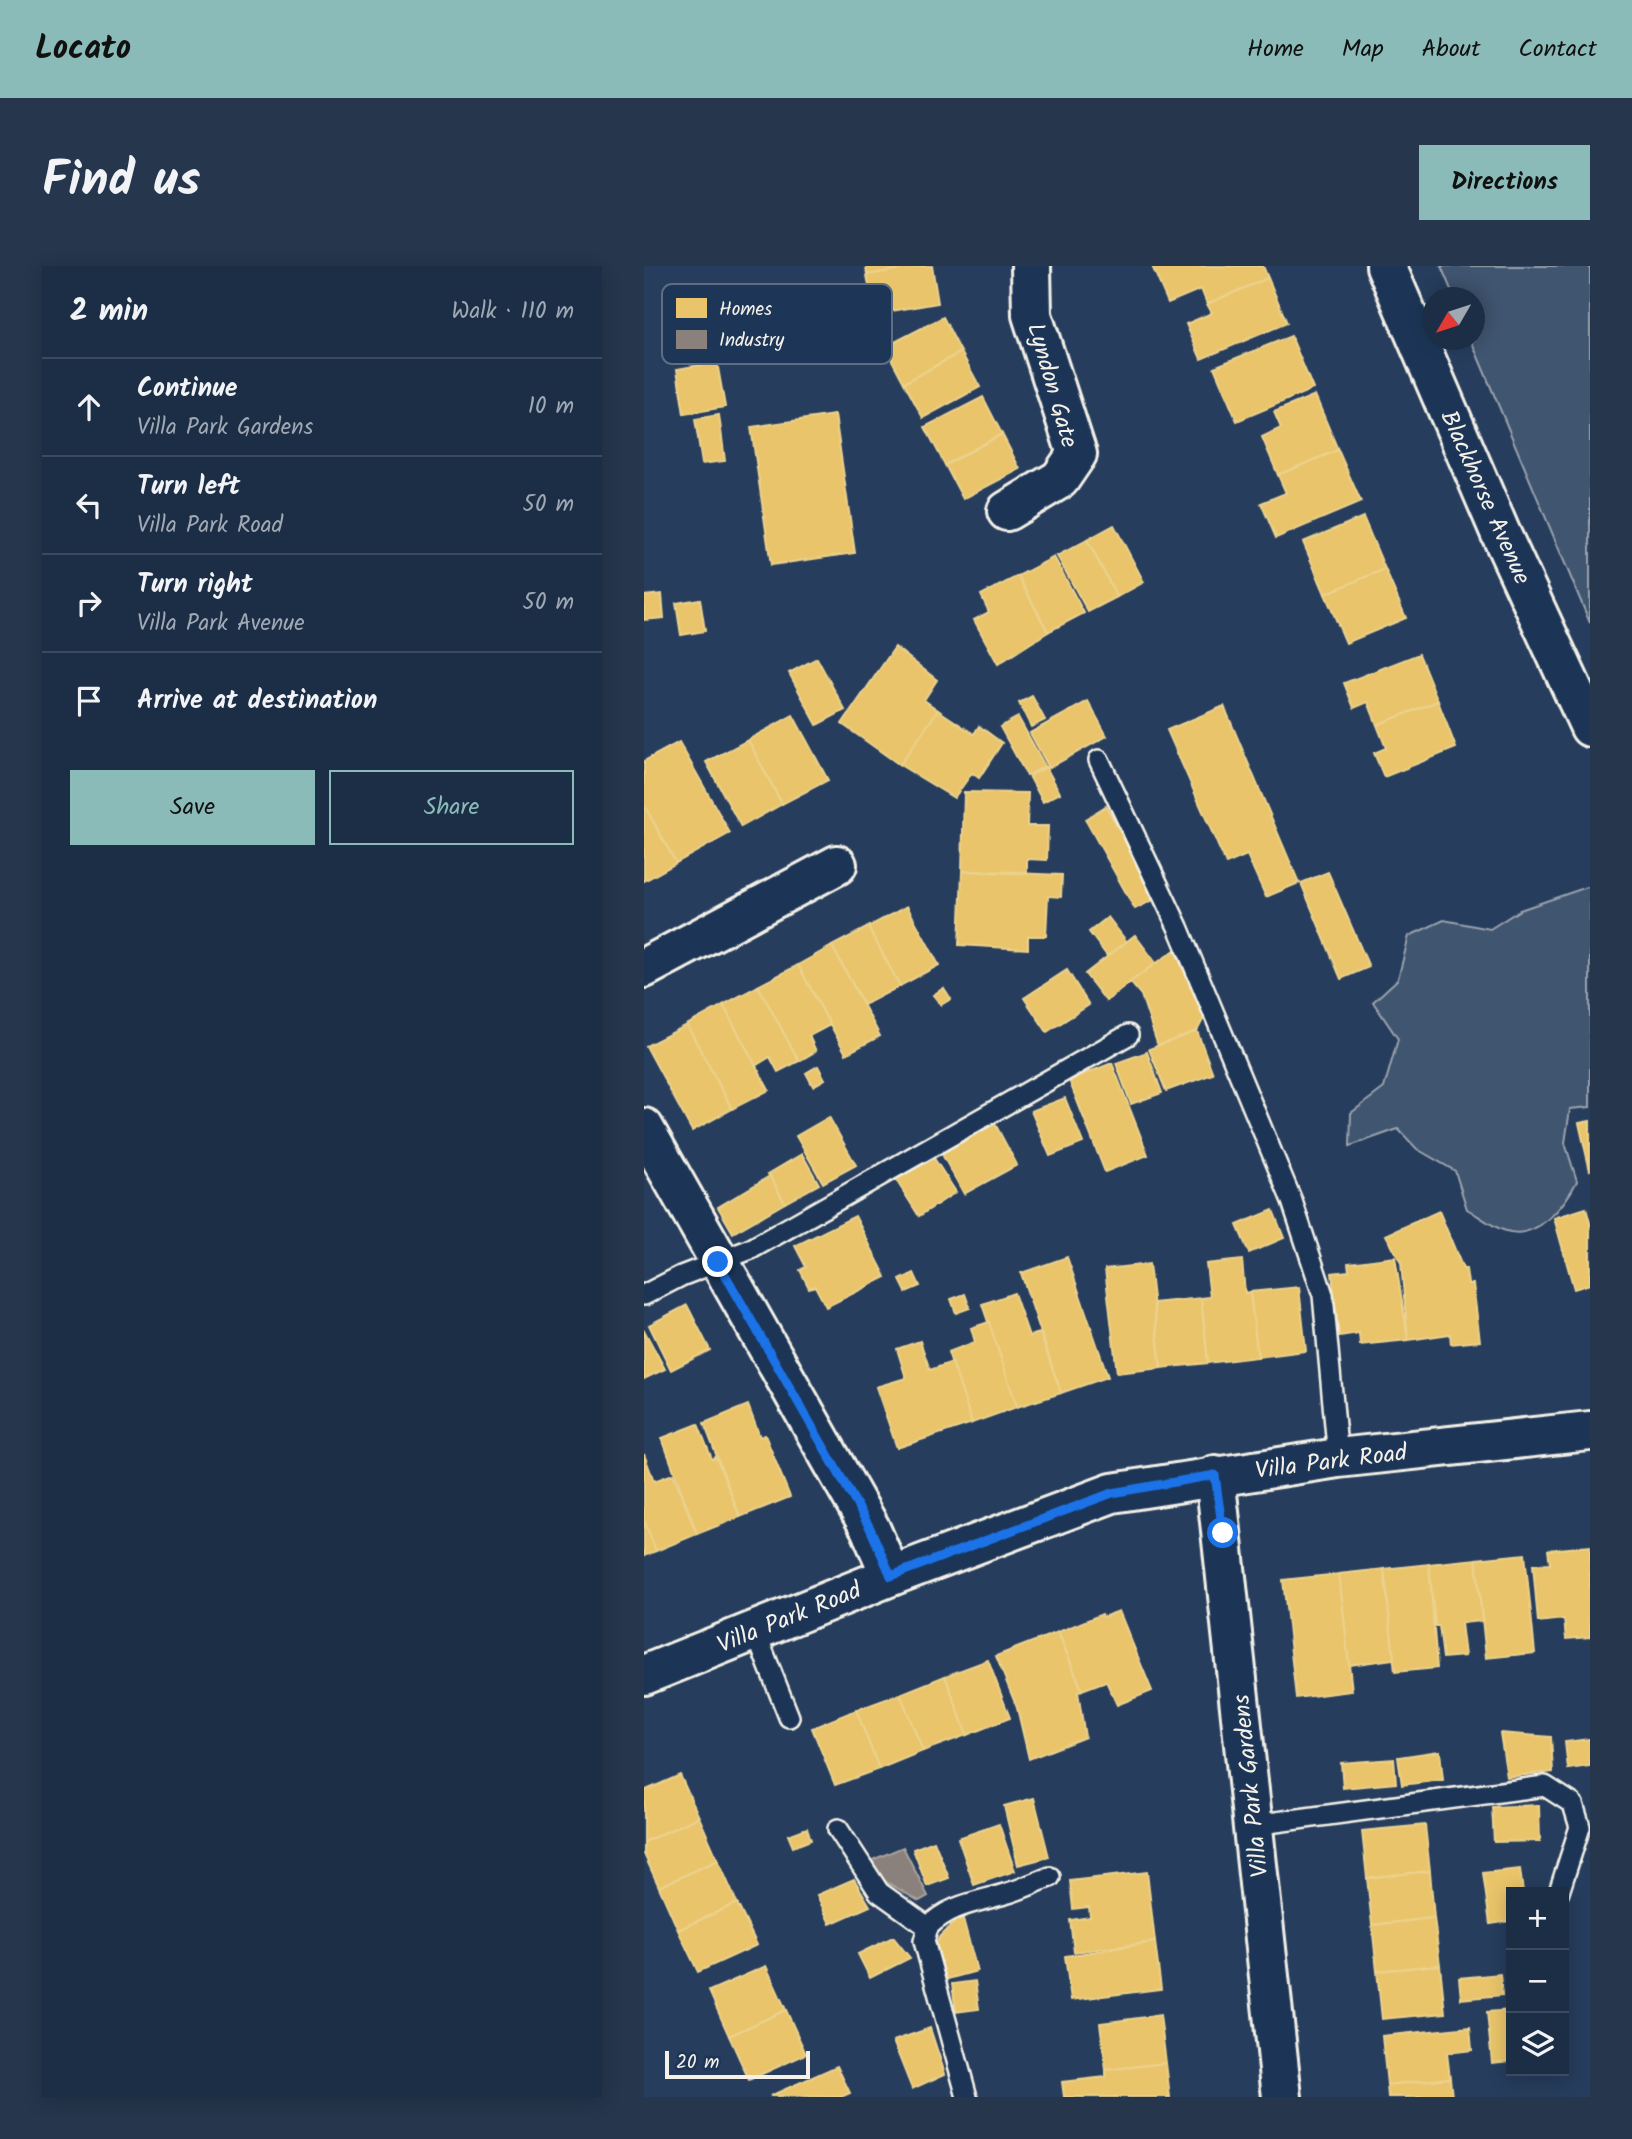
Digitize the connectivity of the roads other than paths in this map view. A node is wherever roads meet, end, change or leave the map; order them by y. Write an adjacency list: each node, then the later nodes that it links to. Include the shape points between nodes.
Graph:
1 (1031, 266): 3 (street, Lyndon Gate, via 1032,315 1077,454 1060,479)
2 (1386, 266): 4 (street, Blackhorse Avenue)
3 (1007, 511)
4 (1590, 727)
5 (1099, 761): 13 (lane, via 1178,927 1292,1201 1323,1295)
6 (837, 864): 7 (street)
7 (644, 968)
8 (1128, 1035): 10 (lane, via 751,1249)
9 (644, 1128): 10 (street)
10 (718, 1262): 11 (lane); 15 (street, via 870,1528)
11 (644, 1295)
12 (1590, 1431): 13 (street, Villa Park Road)
13 (1338, 1458): 14 (street, Villa Park Road)
14 (1215, 1475): 15 (street, Villa Park Road, via 1112,1493); 19 (street, Villa Park Gardens)
15 (891, 1576): 16 (street, Villa Park Road)
16 (755, 1631): 17 (street, Villa Park Road); 18 (lane)
17 (644, 1675)
18 (789, 1717)
19 (1254, 1825): 22 (lane, via 1545,1786 1573,1804 1580,1827); 25 (street, Villa Park Gardens)
20 (838, 1829): 23 (lane, via 879,1892)
21 (1050, 1877): 23 (lane, via 955,1907)
22 (1561, 1887)
23 (928, 1927): 24 (lane, via 924,1941)
24 (967, 2097)
25 (1282, 2097)

